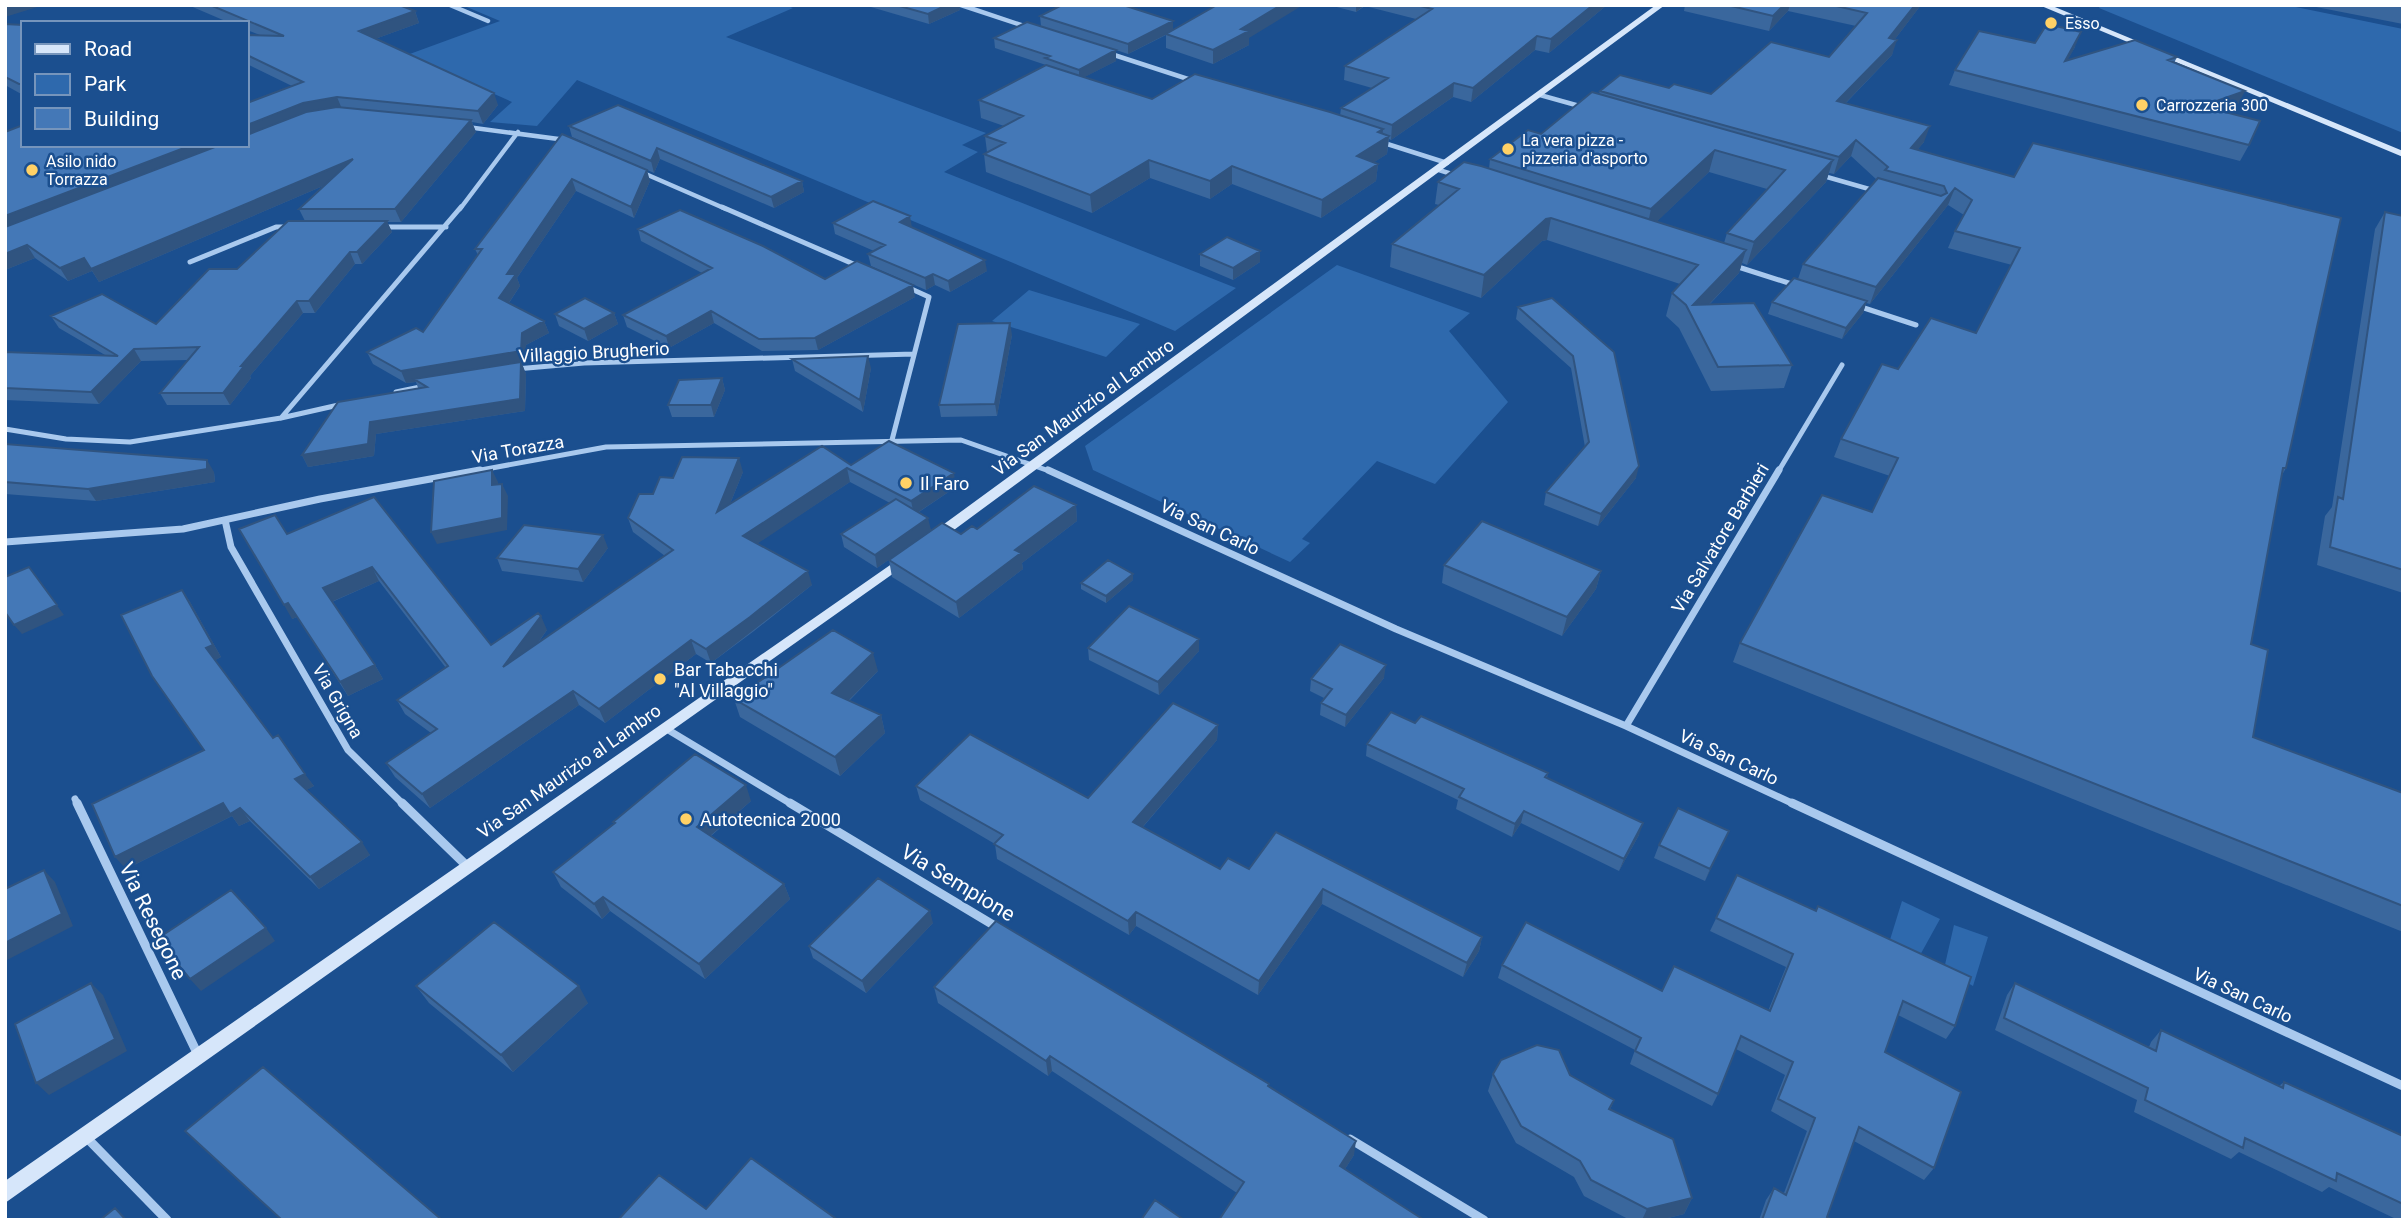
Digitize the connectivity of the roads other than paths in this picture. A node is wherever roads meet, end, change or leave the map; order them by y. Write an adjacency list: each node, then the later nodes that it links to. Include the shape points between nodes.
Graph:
1 (450, 5): 6 (street)
2 (961, 5): 8 (street)
3 (1661, 5): 11 (main road, Via San Maurizio al Lambro)
4 (2042, 5): 7 (main road)
5 (2076, 5): 7 (main road)
6 (488, 21)
7 (2086, 23): 17 (main road)
8 (1040, 31)
9 (1105, 52): 10 (street)
10 (1197, 82)
11 (1540, 95): 12 (street); 18 (main road, Via San Maurizio al Lambro)
12 (1593, 110)
13 (464, 127): 14 (street)
14 (518, 132): 16 (street); 25 (street)
15 (1368, 137): 18 (street)
16 (571, 142)
17 (2403, 154)
18 (1443, 166): 21 (street); 42 (main road, Via San Maurizio al Lambro)
19 (635, 170): 28 (street)
20 (1817, 174): 22 (street)
21 (1465, 178)
22 (1883, 193)
23 (302, 227): 26 (street, via 276,227)
24 (367, 227): 25 (street)
25 (446, 227): 39 (street)
26 (190, 262)
27 (1725, 262): 30 (street)
28 (865, 269)
29 (903, 286): 33 (street, via 929,297)
30 (1801, 287)
31 (1852, 304): 32 (street)
32 (1916, 324)
33 (914, 355): 35 (street, Villaggio Brugherio, via 584,363); 41 (street)
34 (1842, 365): 45 (street, Via Salvatore Barbieri)
35 (513, 370)
36 (437, 383): 37 (street)
37 (385, 395)
38 (346, 404): 39 (street)
39 (281, 418): 40 (street, via 130,442 66,439)
40 (5, 429)
41 (892, 440): 42 (street, Via Torazza, via 961,439); 43 (street, Via Torazza, via 606,447)
42 (1037, 465): 45 (street, Via San Carlo, via 1396,629); 46 (main road, Via San Maurizio al Lambro)
43 (225, 520): 44 (street, Via Torazza, via 183,528); 48 (street, Via Grigna, via 231,547 348,750)
44 (5, 542)
45 (1626, 726): 51 (street, Via San Carlo)
46 (665, 727): 48 (main road, Via San Maurizio al Lambro); 49 (street, Via Sempione)
47 (75, 799): 50 (street, Via Resegone)
48 (468, 867): 50 (main road, Via San Maurizio al Lambro)
49 (1006, 933)
50 (199, 1057): 53 (main road, Via San Maurizio al Lambro)
51 (2403, 1086)
52 (1341, 1133): 56 (street)
53 (86, 1136): 54 (main road, Via San Maurizio al Lambro); 55 (street)
54 (5, 1193)
55 (167, 1220)
56 (1484, 1220)

